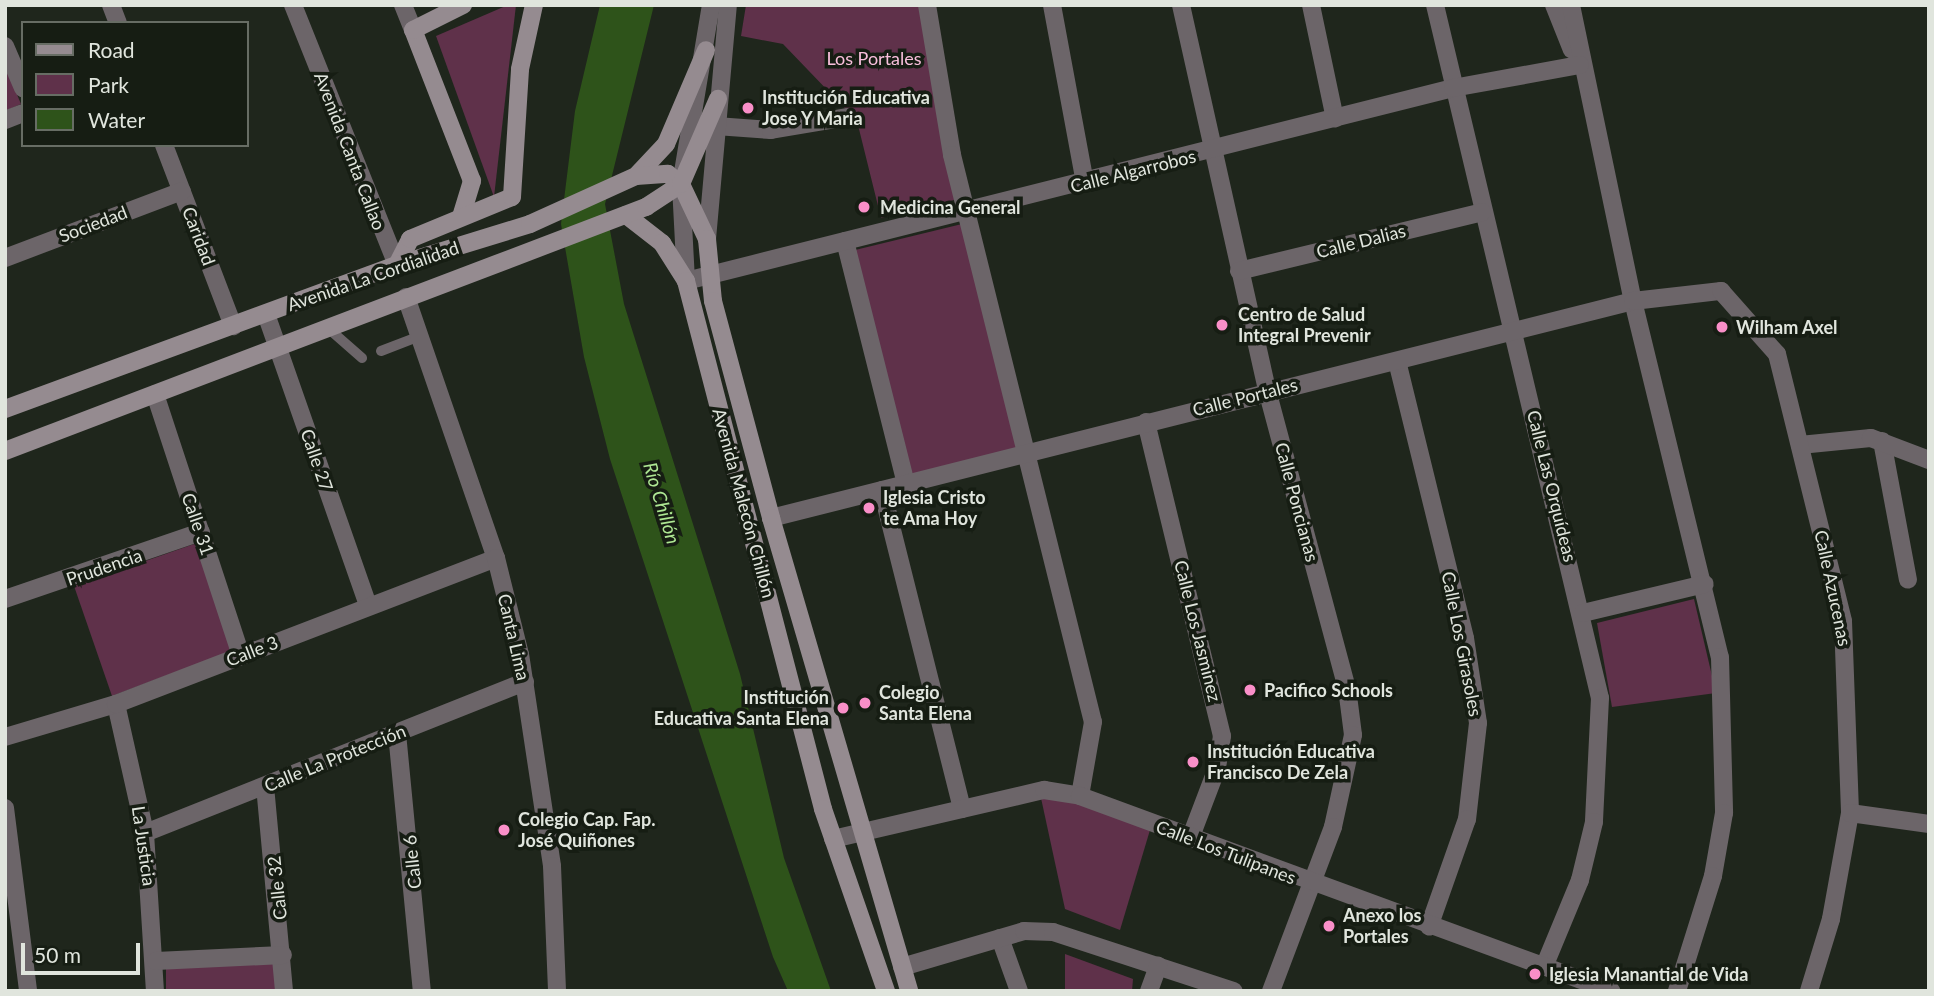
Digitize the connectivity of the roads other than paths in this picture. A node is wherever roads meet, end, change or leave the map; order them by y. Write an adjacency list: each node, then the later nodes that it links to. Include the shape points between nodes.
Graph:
1 (293, 5): 37 (street, Avenida Canta Callao)
2 (403, 5): 14 (street)
3 (463, 5): 14 (main road)
4 (534, 5): 33 (main road, via 520,69 518,183 499,207)
5 (711, 5): 16 (street, Avenida Malecón Chillón)
6 (728, 5): 20 (street, Avenida Malecón Chillón)
7 (928, 5): 30 (street, via 938,91)
8 (1052, 5): 27 (street)
9 (1181, 5): 25 (street, Calle Poncianas)
10 (1311, 5): 22 (street)
11 (1434, 5): 19 (street, Calle Las Orquídeas)
12 (1554, 5): 17 (street)
13 (1571, 5): 17 (street)
14 (413, 30): 33 (main road, via 472,181)
15 (5, 46): 18 (street)
16 (706, 50): 26 (main road, Avenida La Cordialidad, via 666,144); 28 (street, Avenida Malecón Chillón)
17 (1580, 65): 19 (street, Calle Algarrobos); 43 (street)
18 (21, 83)
19 (1453, 88): 22 (street, Calle Algarrobos); 31 (street, Calle Las Orquídeas)
20 (719, 99): 23 (street, Avenida Malecón Chillón); 28 (main road)
21 (847, 117): 23 (street, via 771,130)
22 (1335, 119): 25 (street, Calle Algarrobos)
23 (716, 126): 34 (street, Avenida Malecón Chillón)
24 (165, 147): 29 (street, Caridad)
25 (1212, 152): 27 (street, Calle Algarrobos); 38 (street, Calle Poncianas)
26 (636, 176): 28 (main road, via 660,173); 37 (main road, Avenida La Cordialidad, via 533,223)
27 (1085, 183): 30 (street, Calle Algarrobos)
28 (681, 184): 32 (main road, Avenida La Cordialidad); 34 (main road); 40 (street, Avenida Malecón Chillón)
29 (182, 191): 36 (street, Sociedad); 45 (street, Caridad)
30 (970, 212): 35 (street, Calle Algarrobos); 60 (street)
31 (1482, 212): 38 (street, Calle Dalias); 47 (street, Calle Las Orquídeas)
32 (626, 215): 40 (main road, via 662,243); 42 (main road, Avenida La Cordialidad)
33 (461, 217): 37 (main road, via 410,239)
34 (707, 239): 39 (main road, Avenida Malecón Chillón)
35 (845, 241): 39 (street, Calle Algarrobos); 62 (street)
36 (5, 258)
37 (397, 265): 42 (main road, Avenida Canta Callao); 44 (main road, Avenida La Cordialidad)
38 (1240, 271): 53 (street, Calle Poncianas)
39 (710, 275): 40 (street, Calle Algarrobos); 64 (main road, Avenida Malecón Chillón)
40 (686, 281): 85 (main road, Avenida Malecón Chillón)
41 (1721, 291): 43 (street, Calle Portales); 58 (street, Calle Azucenas, via 1777,354)
42 (406, 297): 46 (main road, Avenida La Cordialidad); 48 (street, Canta Lima)
43 (1633, 302): 47 (street, Calle Portales); 68 (street)
44 (266, 314): 45 (main road, Avenida La Cordialidad); 49 (street, Calle 27)
45 (233, 326): 55 (main road, Avenida La Cordialidad)
46 (329, 329): 49 (main road, Avenida La Cordialidad); 51 (lane)
47 (1515, 332): 52 (street, Calle Portales); 71 (street, Calle Las Orquídeas)
48 (418, 337): 50 (lane); 66 (street, Canta Lima)
49 (278, 349): 54 (main road, Avenida La Cordialidad); 70 (street, Calle 27)
50 (381, 351)
51 (362, 358)
52 (1397, 361): 53 (street, Calle Portales); 88 (street, Calle Los Girasoles, via 1465,638 1478,723 1467,819)
53 (1267, 390): 56 (street, Calle Portales); 87 (street, Calle Poncianas, via 1347,688 1353,735 1349,776)
54 (155, 394): 59 (main road, Avenida La Cordialidad); 65 (street, Calle 31)
55 (5, 409)
56 (1146, 422): 60 (street, Calle Portales); 86 (street, Calle Los Jasminez, via 1222,736 1217,768)
57 (1882, 441): 58 (street); 61 (street); 67 (street)
58 (1800, 445): 81 (street, Calle Azucenas, via 1843,621)
59 (5, 451)
60 (1028, 453): 62 (street, Calle Portales); 78 (street, via 1093,722)
61 (1929, 460)
62 (906, 484): 63 (street, Calle Portales)
63 (882, 490): 64 (street, Calle Portales); 80 (street)
64 (771, 518): 84 (main road, Avenida Malecón Chillón)
65 (201, 532): 69 (street, Prudencia); 72 (street, Calle 31)
66 (496, 558): 70 (street, Calle 3); 73 (street, Canta Lima)
67 (1908, 580)
68 (1705, 584): 71 (street); 107 (street, via 1720,657 1724,813 1713,876)
69 (5, 599)
70 (368, 606): 72 (street, Calle 3)
71 (1583, 613): 94 (street, Calle Las Orquídeas, via 1600,698 1594,822 1580,880)
72 (241, 655): 74 (street, Calle 3)
73 (524, 682): 75 (street, Calle La Protección); 99 (street, Canta Lima, via 552,866)
74 (116, 704): 76 (street, Calle 3); 83 (street, La Justicia)
75 (397, 733): 77 (street, Calle La Protección); 98 (street, Calle 6)
76 (5, 737)
77 (265, 786): 83 (street, Calle La Protección); 90 (street, Calle 32)
78 (1080, 796): 80 (street, Calle Los Tulipanes, via 1044,790); 86 (street, Calle Los Tulipanes)
79 (5, 808): 95 (street)
80 (962, 809): 84 (street, Calle Los Tulipanes)
81 (1850, 813): 82 (street); 108 (street, Calle Azucenas, via 1831,919)
82 (1929, 824)
83 (145, 833): 91 (street, La Justicia)
84 (858, 833): 85 (street, Calle Los Tulipanes); 93 (main road, Avenida Malecón Chillón)
85 (833, 839): 100 (main road, Avenida Malecón Chillón)
86 (1190, 839): 87 (street, Calle Los Tulipanes)
87 (1311, 885): 88 (street, Calle Los Tulipanes); 105 (street, Calle Poncianas)
88 (1429, 926): 94 (street, Calle Los Tulipanes)
89 (1000, 938): 92 (street, via 1053,932); 93 (street); 102 (street)
90 (283, 955): 91 (street); 97 (street, Calle 32)
91 (156, 961): 96 (street, La Justicia)
92 (1158, 966): 103 (street); 104 (street)
93 (902, 967): 101 (main road, Avenida Malecón Chillón)
94 (1544, 967): 106 (street, Calle Los Tulipanes)
95 (28, 991)
96 (155, 991)
97 (284, 991)
98 (422, 991)
99 (557, 991)
100 (886, 991)
101 (909, 991)
102 (1019, 991)
103 (1149, 991)
104 (1234, 991)
105 (1271, 991)
106 (1611, 991)
107 (1677, 991)
108 (1809, 991)

